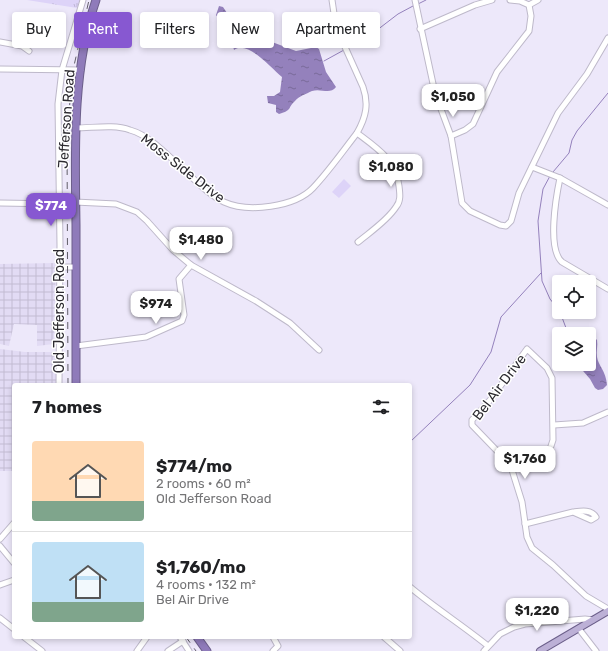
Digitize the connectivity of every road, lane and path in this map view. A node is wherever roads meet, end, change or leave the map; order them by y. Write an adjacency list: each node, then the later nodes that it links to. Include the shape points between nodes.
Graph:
1 (83, 0): 14 (street, Old Jefferson Road)
2 (96, 0): 15 (highway, Jefferson Road)
3 (332, 0): 17 (street, Moss Side Drive, via 336,27 365,95 365,117)
4 (415, 0): 9 (street)
5 (492, 0): 9 (street, via 474,5)
6 (510, 0): 8 (street)
7 (538, 0): 8 (street)
8 (528, 5): 18 (street, via 531,22 526,36 497,72 472,124)
9 (420, 29): 18 (street, via 434,93)
10 (608, 38): 19 (street, via 587,74 558,113)
11 (0, 42): 12 (street, via 25,47)
12 (29, 51)
13 (0, 69): 14 (street)
14 (62, 70): 15 (street); 23 (street, Old Jefferson Road, via 58,104)
15 (81, 70): 16 (highway, Jefferson Road)
16 (76, 128): 17 (street, Moss Side Drive, via 117,127 136,132 218,199 245,207 282,204 303,196); 21 (highway, Jefferson Road)
17 (357, 133): 25 (street, via 389,159 397,176 400,196 393,211)
18 (451, 136): 19 (street, via 462,203 470,211 500,225 506,226 511,221 519,193)
19 (532, 167): 20 (street)
20 (560, 178): 24 (street); 29 (street, via 555,203 556,255 562,262)
21 (75, 202): 26 (street, via 116,204 136,212 173,250); 28 (highway, Jefferson Road)
22 (0, 203): 23 (street)
23 (59, 204): 27 (street, Old Jefferson Road)
24 (608, 206)
25 (358, 242)
26 (191, 264): 30 (street, via 179,280 184,315 182,321 146,337); 31 (street, via 290,323)
27 (60, 267): 28 (street); 32 (street, Old Jefferson Road)
28 (76, 267): 30 (highway, Jefferson Road)
29 (608, 289)
30 (76, 346): 33 (highway, Jefferson Road)
31 (319, 350)
32 (59, 383)
33 (76, 383)
34 (608, 412): 35 (street, via 583,423)
35 (554, 425): 36 (street, via 553,440 548,452); 36 (street, Bel Air Drive, via 552,378 547,368 527,349 472,422 472,426)
36 (512, 470): 38 (street, Bel Air Drive, via 520,494)
37 (573, 512): 38 (street)
38 (525, 524): 46 (street, Bel Air Drive, via 527,537 534,550 586,596)
39 (12, 525): 40 (street)
40 (0, 539)
41 (0, 546): 42 (street)
42 (12, 560)
43 (12, 581): 44 (street)
44 (0, 585)
45 (412, 589): 57 (street)
46 (608, 610): 48 (main road)
47 (0, 618): 49 (street)
48 (593, 620): 50 (main road); 57 (street, via 520,626 505,631)
49 (12, 627)
50 (579, 629): 66 (main road); 67 (street)
51 (27, 639): 58 (street)
52 (146, 639): 59 (street)
53 (181, 639): 60 (street); 61 (street)
54 (198, 639): 62 (highway)
55 (274, 639): 63 (street, via 278,646)
56 (386, 639): 64 (street)
57 (488, 646): 65 (street)
58 (42, 651)
59 (137, 651)
60 (168, 651)
61 (189, 651)
62 (207, 651)
63 (273, 651)
64 (400, 651)
65 (484, 651)
66 (540, 651)
67 (596, 651)

